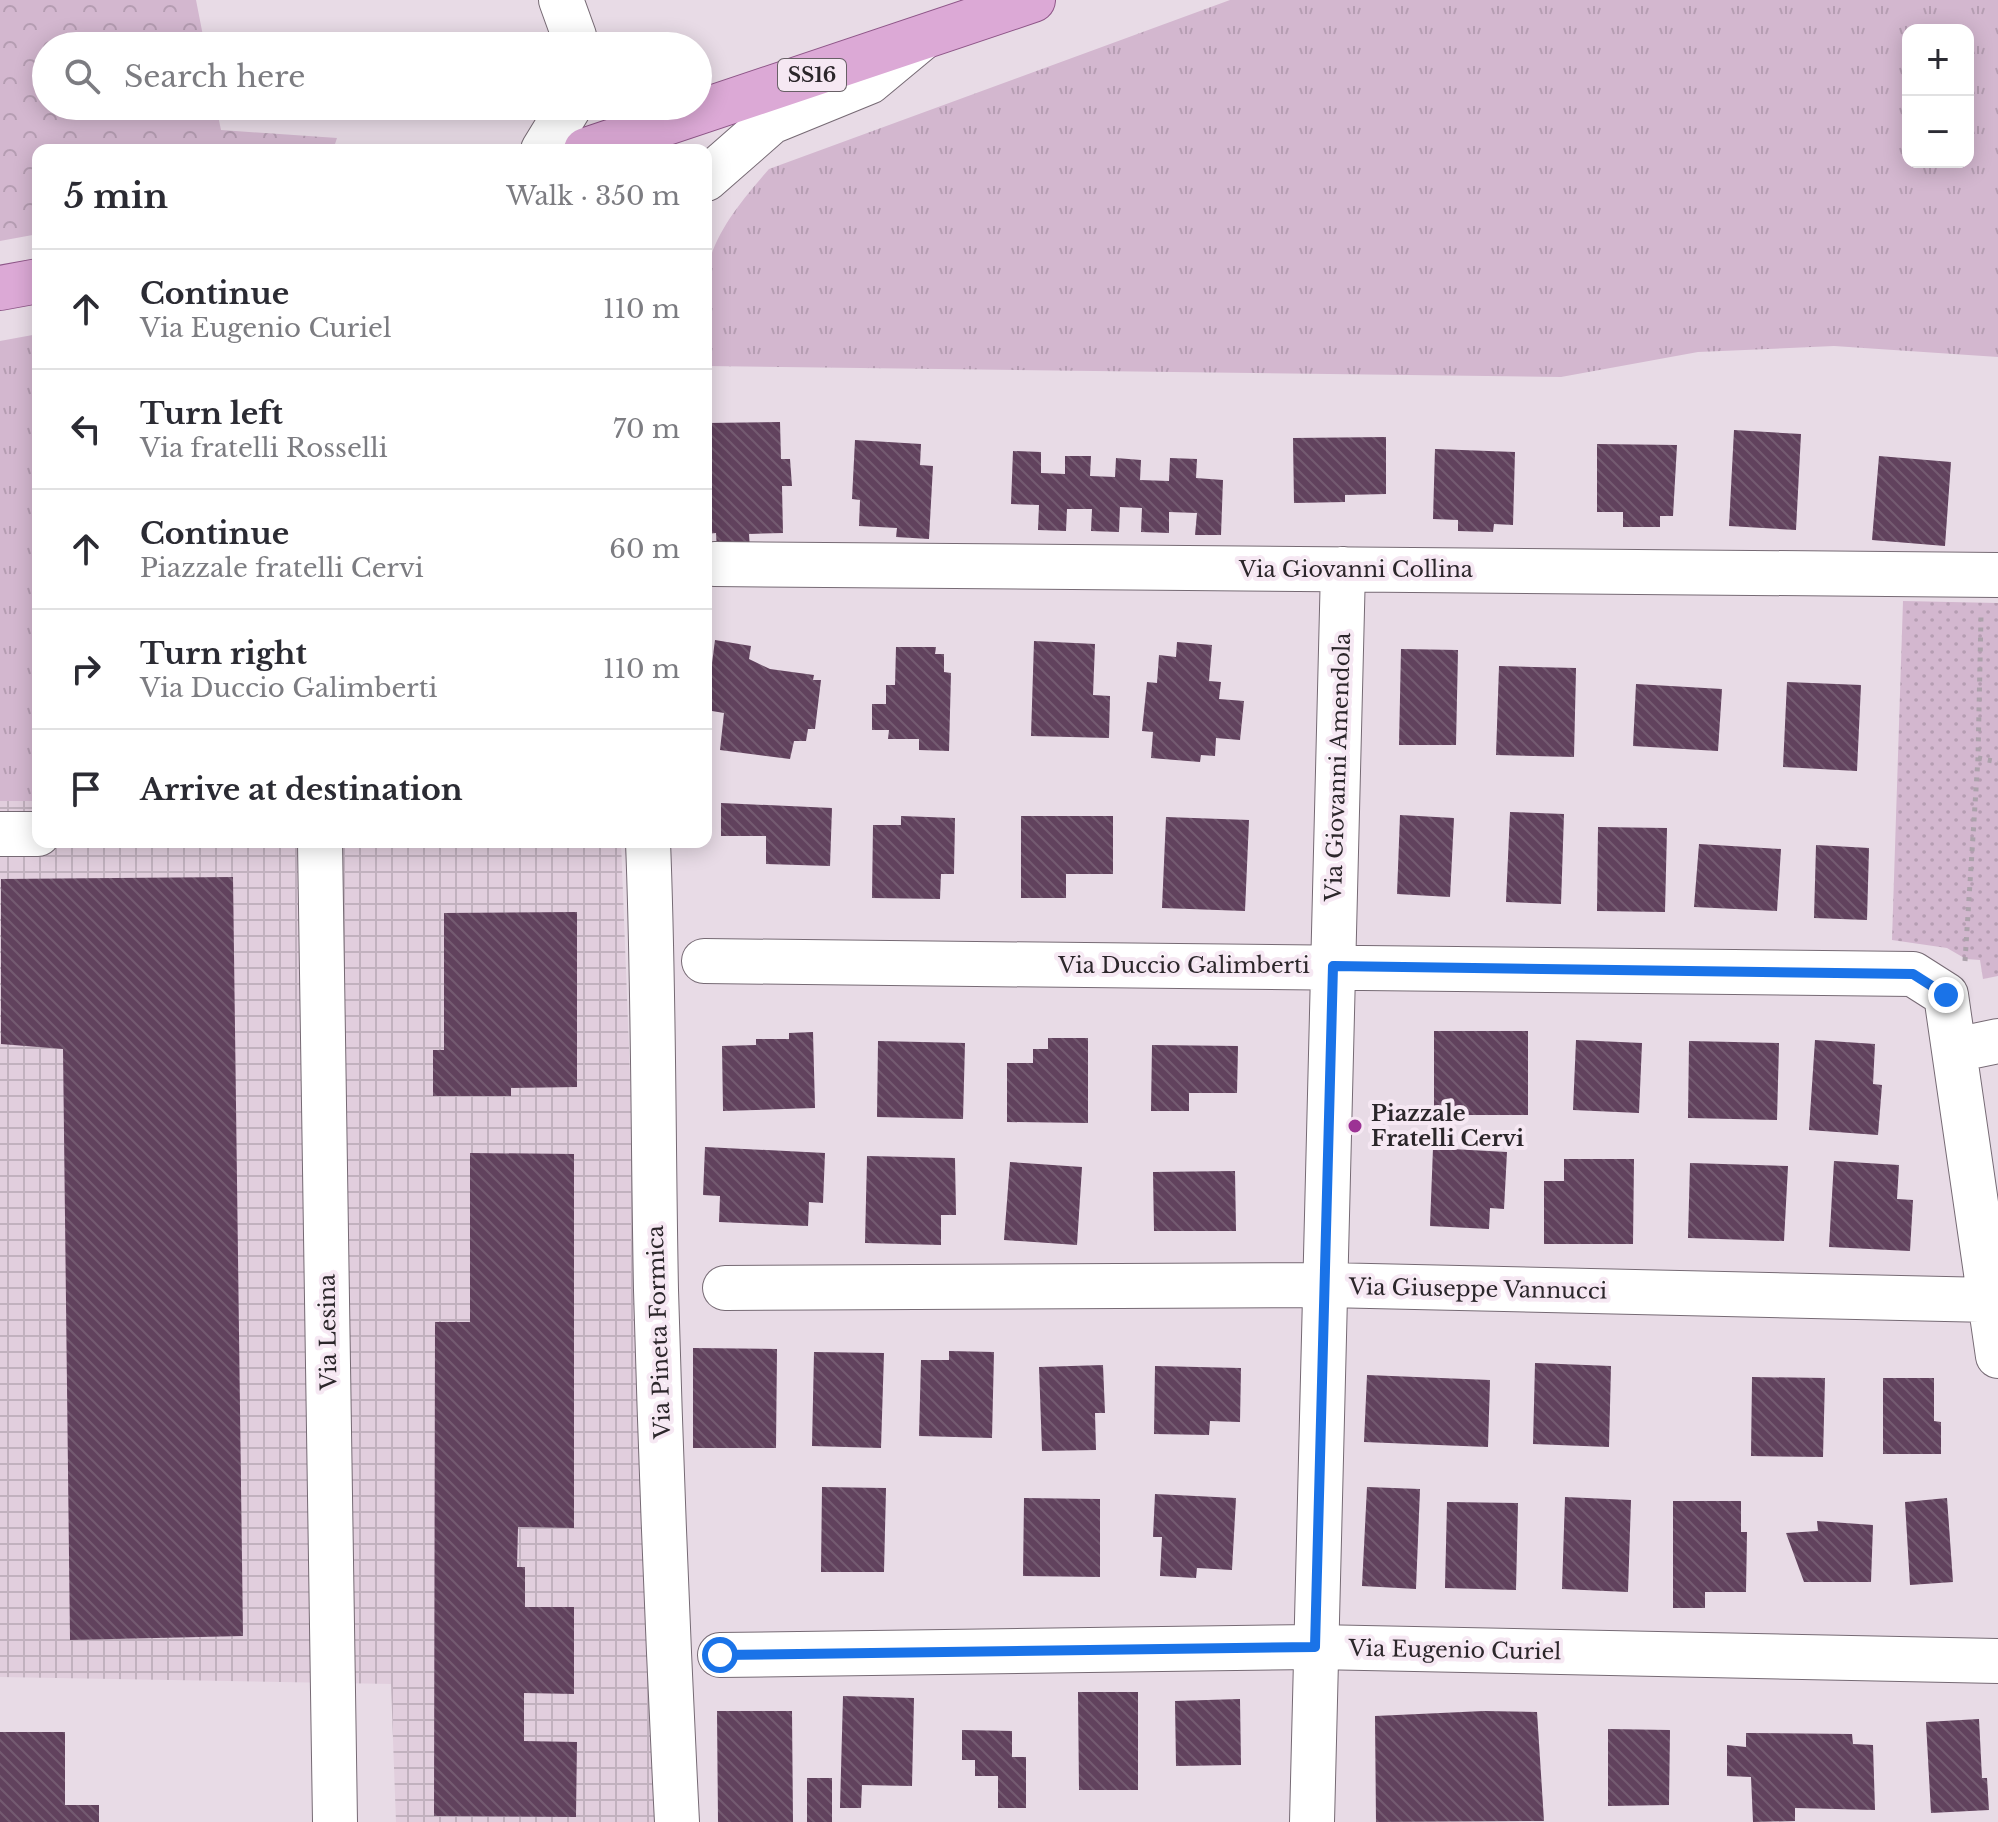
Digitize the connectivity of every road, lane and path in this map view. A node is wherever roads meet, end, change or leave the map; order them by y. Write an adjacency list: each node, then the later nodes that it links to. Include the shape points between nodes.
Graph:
1 (1033, 0): 2 (main road, SS16)
2 (922, 38): 3 (main road, SS16); 8 (street, via 869,82 771,122)
3 (712, 103)
4 (561, 120): 6 (street)
5 (668, 120): 7 (main road, SS16)
6 (547, 144)
7 (614, 144)
8 (712, 174)
9 (32, 282): 10 (main road)
10 (0, 288)
11 (714, 564): 12 (street, Via Giovanni Collina)
12 (1343, 569): 13 (street, Via Giovanni Collina); 21 (street, Via Giovanni Amendola)
13 (1989, 575): 14 (path)
14 (1978, 758): 15 (path); 22 (path, via 1966,959)
15 (1998, 762)
16 (0, 834): 17 (street)
17 (32, 834)
18 (320, 848): 32 (street, Via Lesina)
19 (648, 848): 33 (street, Via Pineta Formica, via 657,1305)
20 (704, 961): 21 (street, Via Duccio Galimberti)
21 (1333, 966): 22 (street, Via Duccio Galimberti, via 1913,974); 25 (street)
22 (1946, 995): 24 (street)
23 (1998, 1041): 24 (street)
24 (1955, 1050): 27 (street)
25 (1326, 1285): 26 (street, Via Giuseppe Vannucci); 27 (street, Via Giuseppe Vannucci); 29 (street)
26 (725, 1288)
27 (1990, 1300): 28 (street)
28 (1998, 1356)
29 (1315, 1647): 30 (street, Via Eugenio Curiel); 31 (street, Via Eugenio Curiel); 34 (street)
30 (720, 1655)
31 (1998, 1661)
32 (335, 1822)
33 (677, 1822)
34 (1312, 1822)

